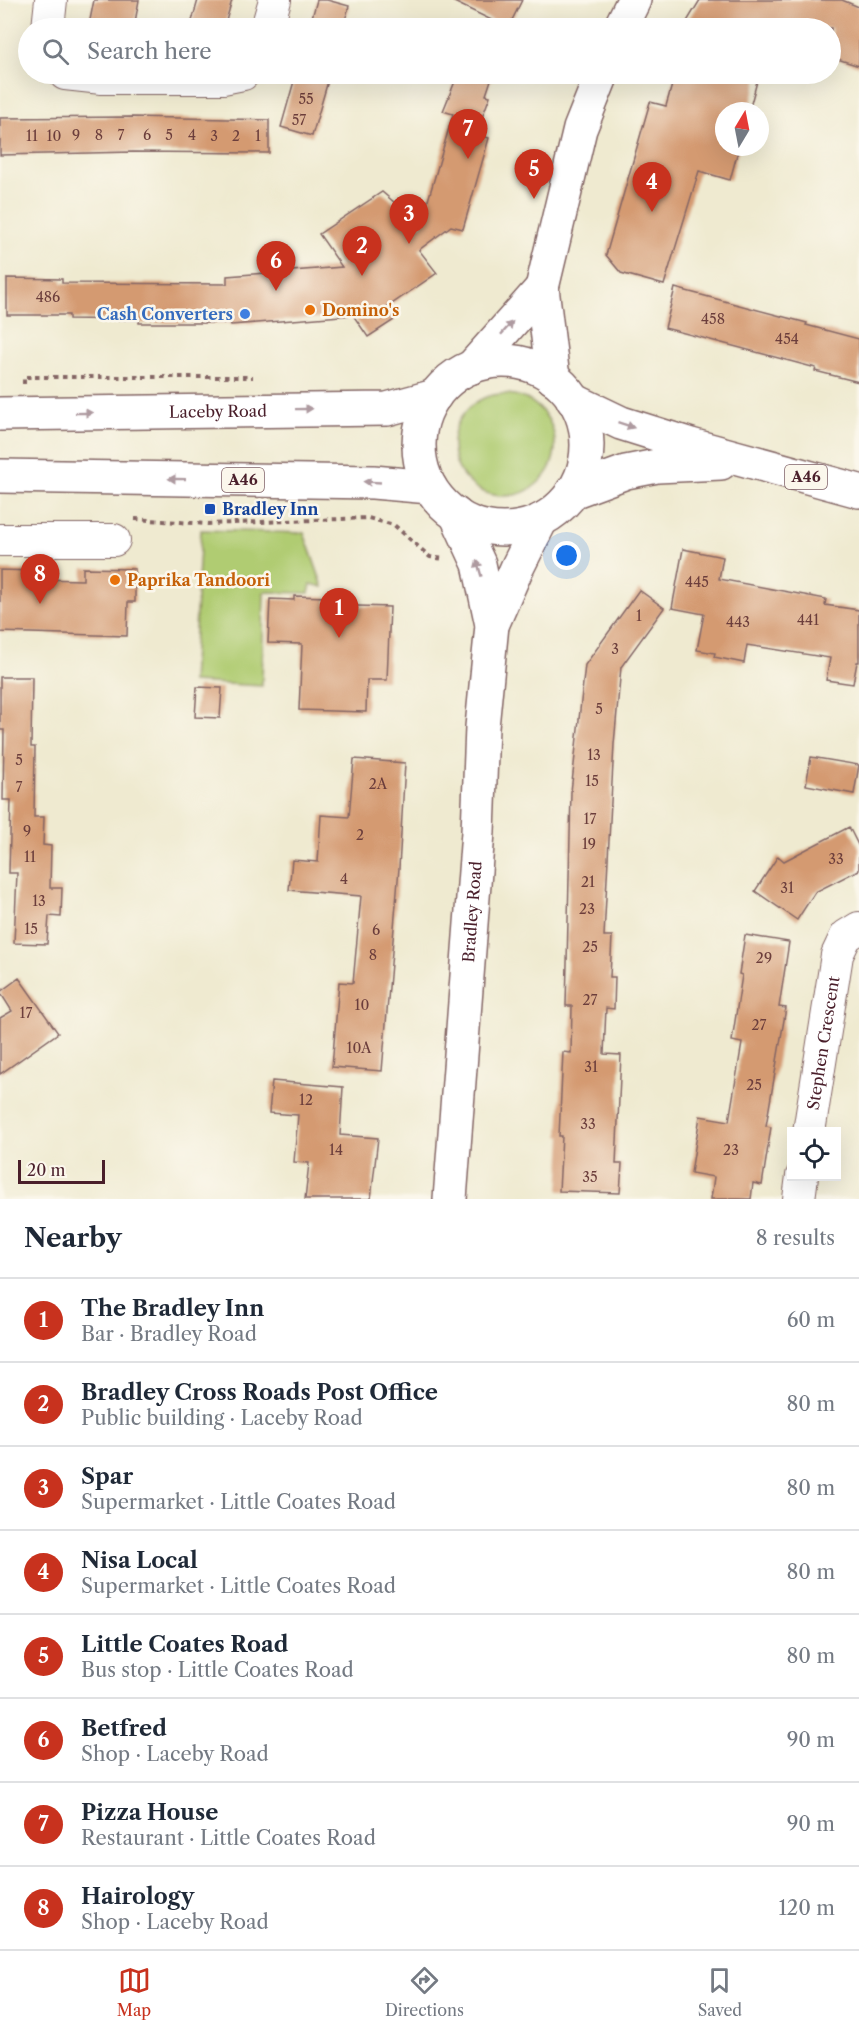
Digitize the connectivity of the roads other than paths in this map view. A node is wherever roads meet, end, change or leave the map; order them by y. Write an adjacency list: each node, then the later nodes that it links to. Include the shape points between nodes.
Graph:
1 (275, 0): 3 (street)
2 (634, 0): 4 (main road)
3 (270, 18)
4 (625, 18)
5 (598, 84): 6 (main road, via 580,129)
6 (542, 288): 7 (main road, one-way to 6); 8 (main road)
7 (472, 367): 8 (main road, A46, via 505,361 522,364 538,369); 9 (main road, A46, via 451,379)
8 (563, 389): 11 (main road, A46, one-way to 11, via 621,423); 15 (main road, A46, via 582,417 586,446 581,475)
9 (435, 396): 10 (main road, Laceby Road / A46, one-way to 9, via 387,409); 13 (main road, A46, via 426,411 419,443)
10 (0, 414)
11 (753, 462): 14 (main road, A46); 15 (main road, A46, via 657,466 626,472)
12 (0, 476): 13 (main road, A46, one-way to 12, via 373,482)
13 (430, 487): 16 (main road, A46)
14 (859, 491)
15 (572, 492): 17 (main road, A46)
16 (456, 514): 17 (main road, A46, via 469,522 499,529); 20 (main road, Bradley Road, one-way to 16, via 479,564)
17 (541, 520): 20 (main road, Bradley Road)
18 (0, 540): 19 (street)
19 (114, 540)
20 (492, 625): 24 (main road, Bradley Road)
21 (859, 928): 22 (street, Stephen Crescent, via 846,936 837,955)
22 (810, 1127)
23 (801, 1181): 25 (street)
24 (450, 1199)
25 (799, 1199)

